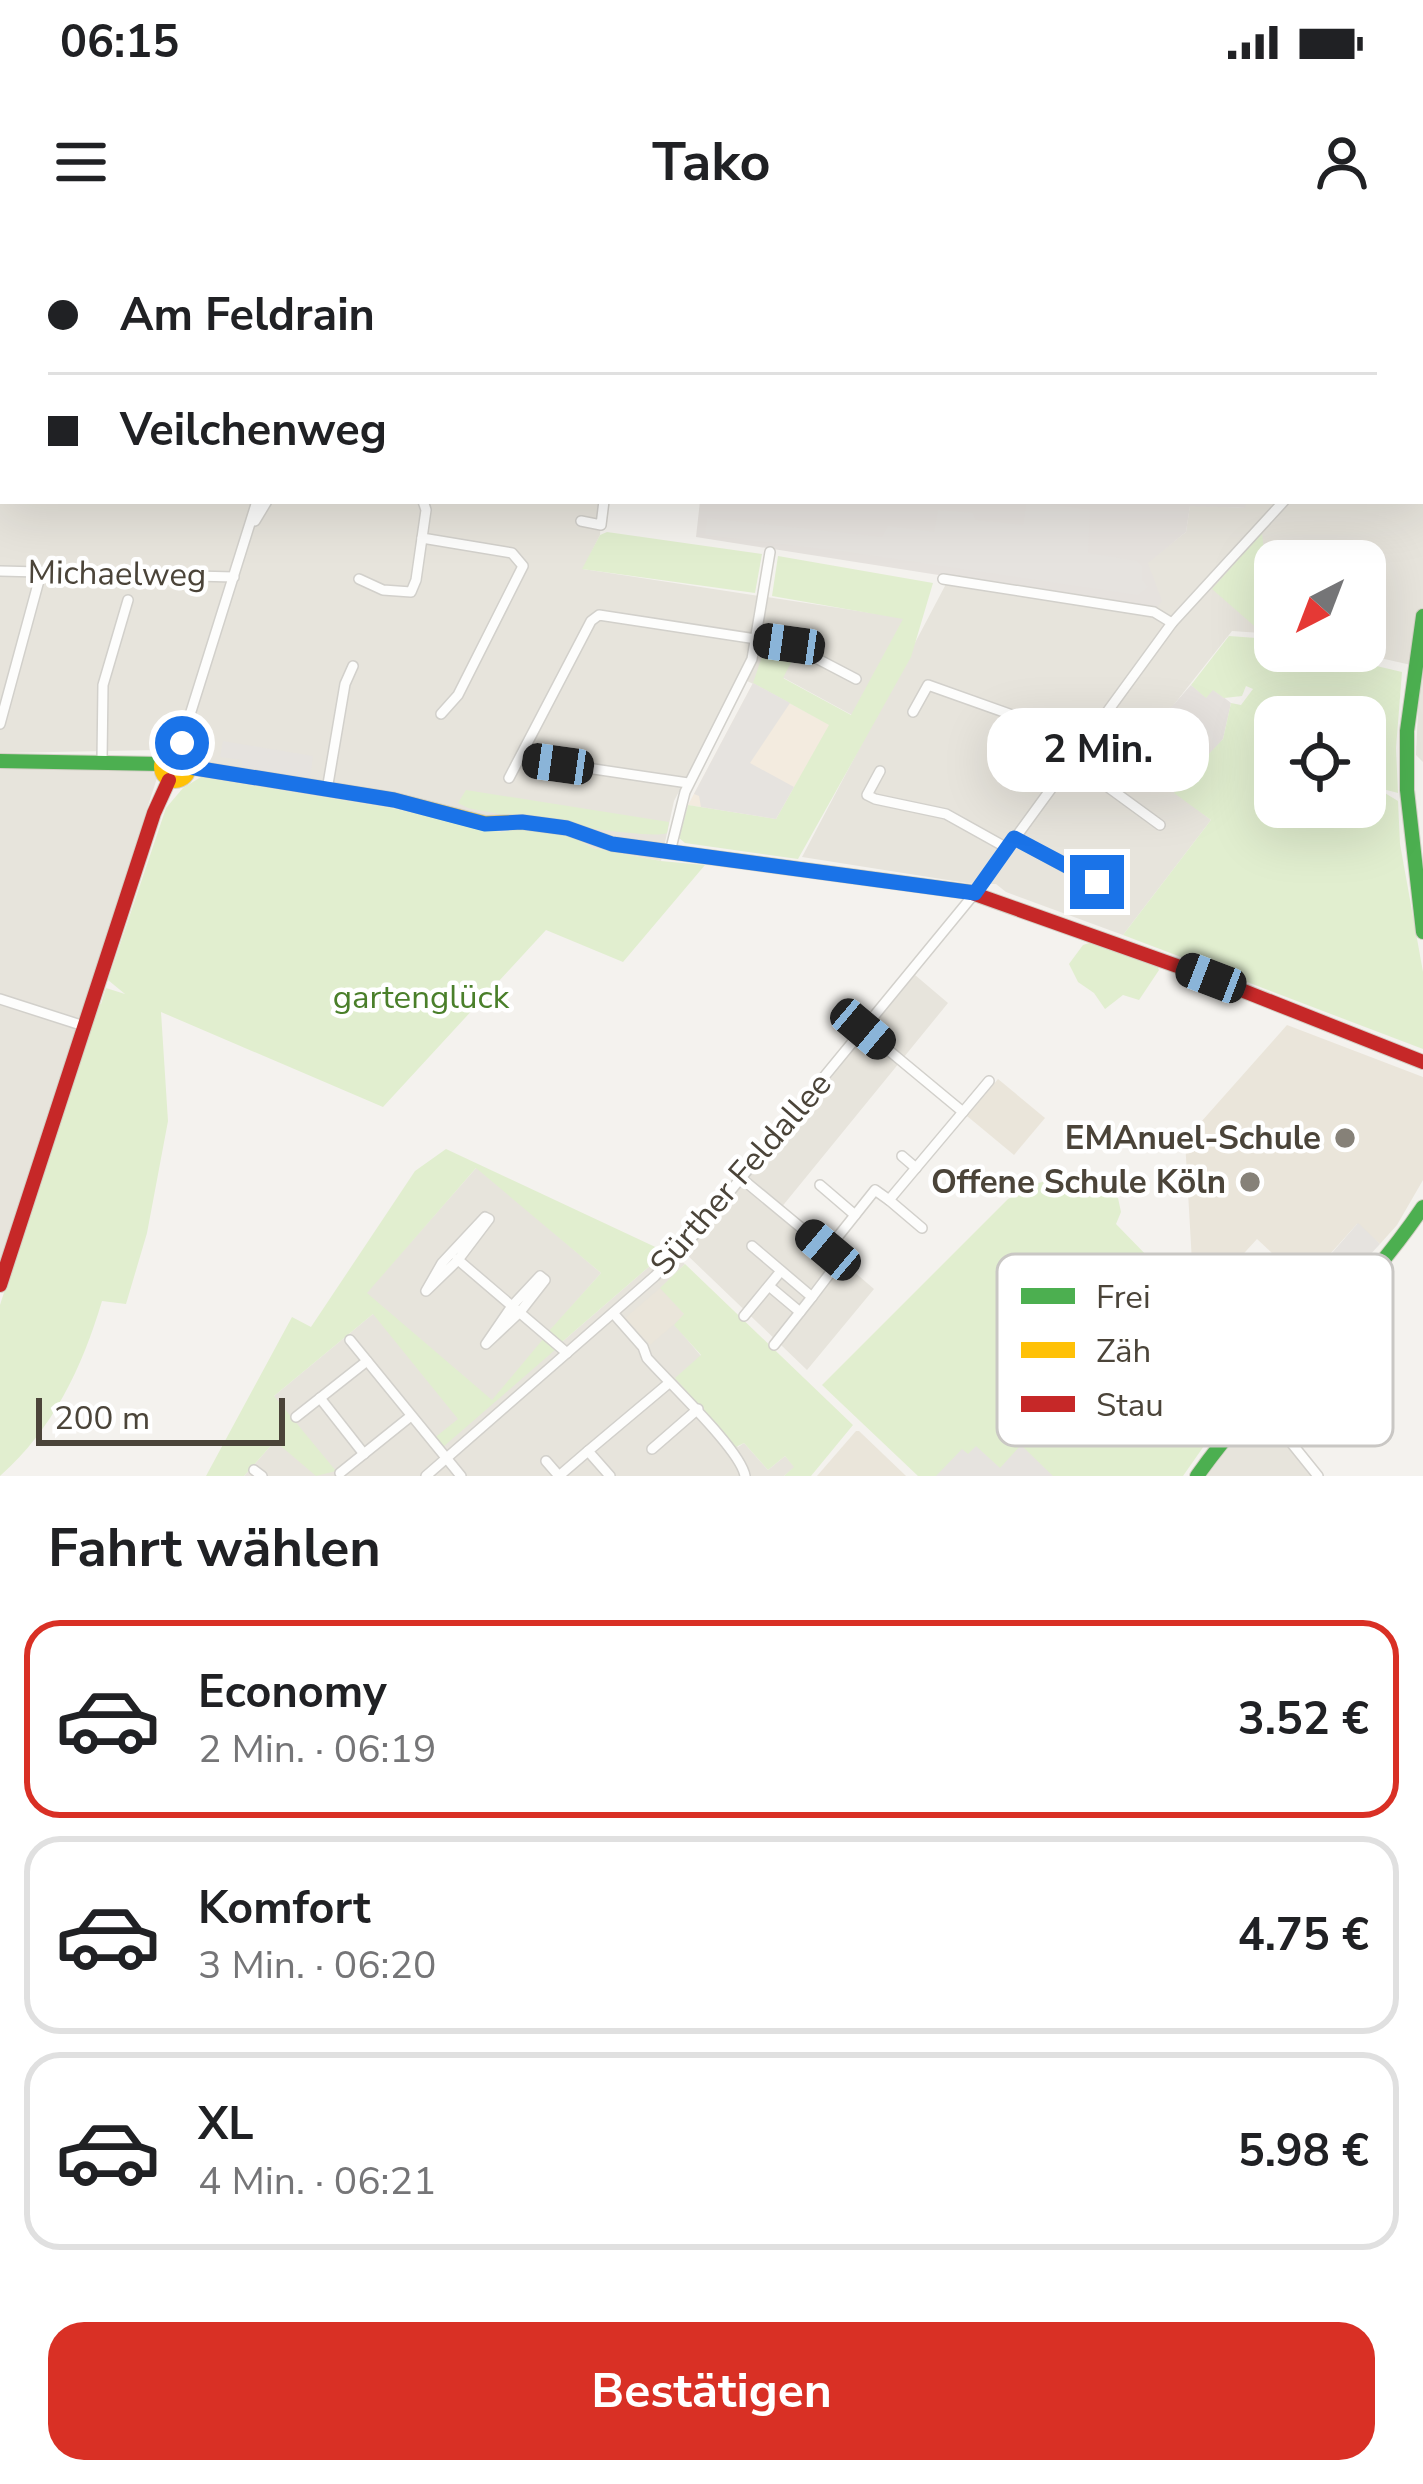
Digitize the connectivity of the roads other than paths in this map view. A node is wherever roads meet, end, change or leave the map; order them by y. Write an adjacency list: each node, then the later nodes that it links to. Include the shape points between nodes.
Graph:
1 (256, 504): 7 (street)
2 (265, 504): 7 (street)
3 (424, 504): 8 (street)
4 (604, 504): 6 (street, via 601,525)
5 (1281, 504): 17 (street, Sürther Feldallee)
6 (581, 521)
7 (248, 530): 12 (street)
8 (422, 538): 13 (street, via 411,592); 22 (street, via 512,553 523,566)
9 (770, 552): 18 (street)
10 (0, 572): 11 (street, Michaelweg)
11 (41, 573): 12 (street, Michaelweg); 23 (street)
12 (234, 578): 24 (street)
13 (359, 579)
14 (943, 579): 17 (street, via 1154,612)
15 (128, 600): 27 (street, via 103,686)
16 (1423, 616): 39 (street, via 1407,731)
17 (1172, 623): 25 (street, Sürther Feldallee)
18 (756, 639): 20 (street, via 789,644); 26 (street, via 596,616); 34 (street, via 745,678)
19 (353, 666): 35 (street)
20 (856, 679)
21 (913, 712): 25 (street, via 928,685 1018,717)
22 (441, 714)
23 (0, 724)
24 (178, 753): 29 (street); 30 (street)
25 (1074, 756): 36 (street); 37 (street, Sürther Feldallee)
26 (520, 758): 32 (street); 34 (street)
27 (102, 760): 28 (street); 29 (street)
28 (0, 761)
29 (161, 764): 33 (street)
30 (189, 767): 33 (street, via 182,779); 35 (street)
31 (880, 771): 37 (street, via 868,795 875,800 946,814)
32 (508, 778)
33 (169, 779): 45 (street)
34 (688, 783): 38 (street)
35 (327, 790): 38 (street)
36 (1160, 825)
37 (1011, 843): 40 (street); 41 (street, Sürther Feldallee)
38 (670, 852): 41 (street)
39 (1418, 869): 42 (street)
40 (1110, 892)
41 (975, 893): 46 (street, Sürther Feldallee); 47 (street)
42 (1420, 898): 43 (street)
43 (1423, 932)
44 (0, 999): 45 (street)
45 (84, 1026): 63 (street)
46 (863, 1029): 49 (street); 52 (street, Sürther Feldallee)
47 (1423, 1062)
48 (989, 1081): 49 (street)
49 (963, 1112): 51 (street)
50 (902, 1156): 51 (street)
51 (916, 1168): 54 (street)
52 (741, 1178): 59 (street); 67 (street, Sürther Feldallee)
53 (820, 1185): 56 (street)
54 (889, 1201): 56 (street, via 875,1190); 57 (street)
55 (1423, 1207): 60 (street)
56 (855, 1215): 59 (street)
57 (922, 1228)
58 (752, 1246): 62 (street)
59 (828, 1250): 65 (street, via 840,1260)
60 (1390, 1254)
61 (455, 1257): 71 (street)
62 (781, 1271): 64 (street); 65 (street)
63 (0, 1285)
64 (769, 1286): 66 (street); 68 (street)
65 (812, 1297): 66 (street)
66 (800, 1312): 70 (street)
67 (613, 1313): 71 (street, Sürther Feldallee); 73 (street)
68 (744, 1316)
69 (350, 1340): 72 (street)
70 (774, 1345)
71 (567, 1353): 83 (street, Sürther Feldallee)
72 (367, 1361): 74 (street); 76 (street)
73 (669, 1383): 75 (street); 81 (street)
74 (320, 1398): 77 (street); 82 (street)
75 (698, 1409): 80 (street); 90 (street)
76 (411, 1416): 82 (street); 83 (street)
77 (296, 1417)
78 (1216, 1446): 91 (street)
79 (1294, 1446): 92 (street)
80 (652, 1449)
81 (588, 1451): 88 (street); 89 (street)
82 (364, 1454): 85 (street)
83 (446, 1458): 86 (street, Sürther Feldallee); 87 (street)
84 (546, 1461): 88 (street)
85 (340, 1473)
86 (426, 1476)
87 (461, 1476)
88 (559, 1476)
89 (610, 1476)
90 (745, 1476)
91 (1197, 1476)
92 (1318, 1476)

